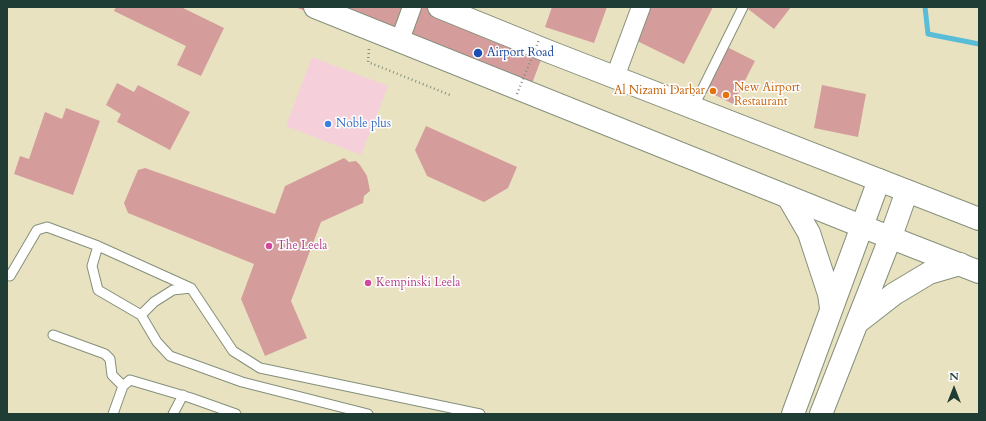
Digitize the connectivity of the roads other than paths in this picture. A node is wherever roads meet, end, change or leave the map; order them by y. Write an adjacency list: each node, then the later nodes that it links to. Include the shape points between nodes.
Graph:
1 (315, 7): 6 (main road)
2 (412, 7): 6 (street)
3 (439, 7): 7 (main road)
4 (641, 7): 7 (street)
5 (743, 7): 8 (lane)
6 (400, 40): 11 (main road)
7 (615, 77): 8 (main road)
8 (693, 108): 9 (main road)
9 (879, 180): 10 (main road); 13 (main road)
10 (906, 191): 12 (main road); 14 (main road)
11 (788, 197): 13 (main road); 19 (main road, via 809,234 830,294)
12 (979, 219)
13 (861, 226): 14 (main road); 19 (main road)
14 (891, 236): 16 (main road); 21 (main road)
15 (98, 246): 17 (lane, via 47,227 37,230); 18 (lane); 20 (lane, via 92,266 98,290)
16 (970, 268): 21 (main road, via 929,273 894,294)
17 (10, 276)
18 (191, 288): 20 (lane, via 173,290 154,302); 29 (lane, via 233,351 260,368)
19 (831, 310): 30 (main road)
20 (141, 315): 28 (lane, via 157,342 170,356 242,382)
21 (857, 323): 31 (main road)
22 (53, 335): 23 (lane, via 105,354 110,359 112,375)
23 (123, 386): 24 (lane, via 130,380); 25 (lane)
24 (183, 395): 26 (lane); 27 (lane)
25 (113, 414)
26 (173, 414)
27 (236, 414)
28 (368, 414)
29 (480, 414)
30 (793, 414)
31 (821, 414)

